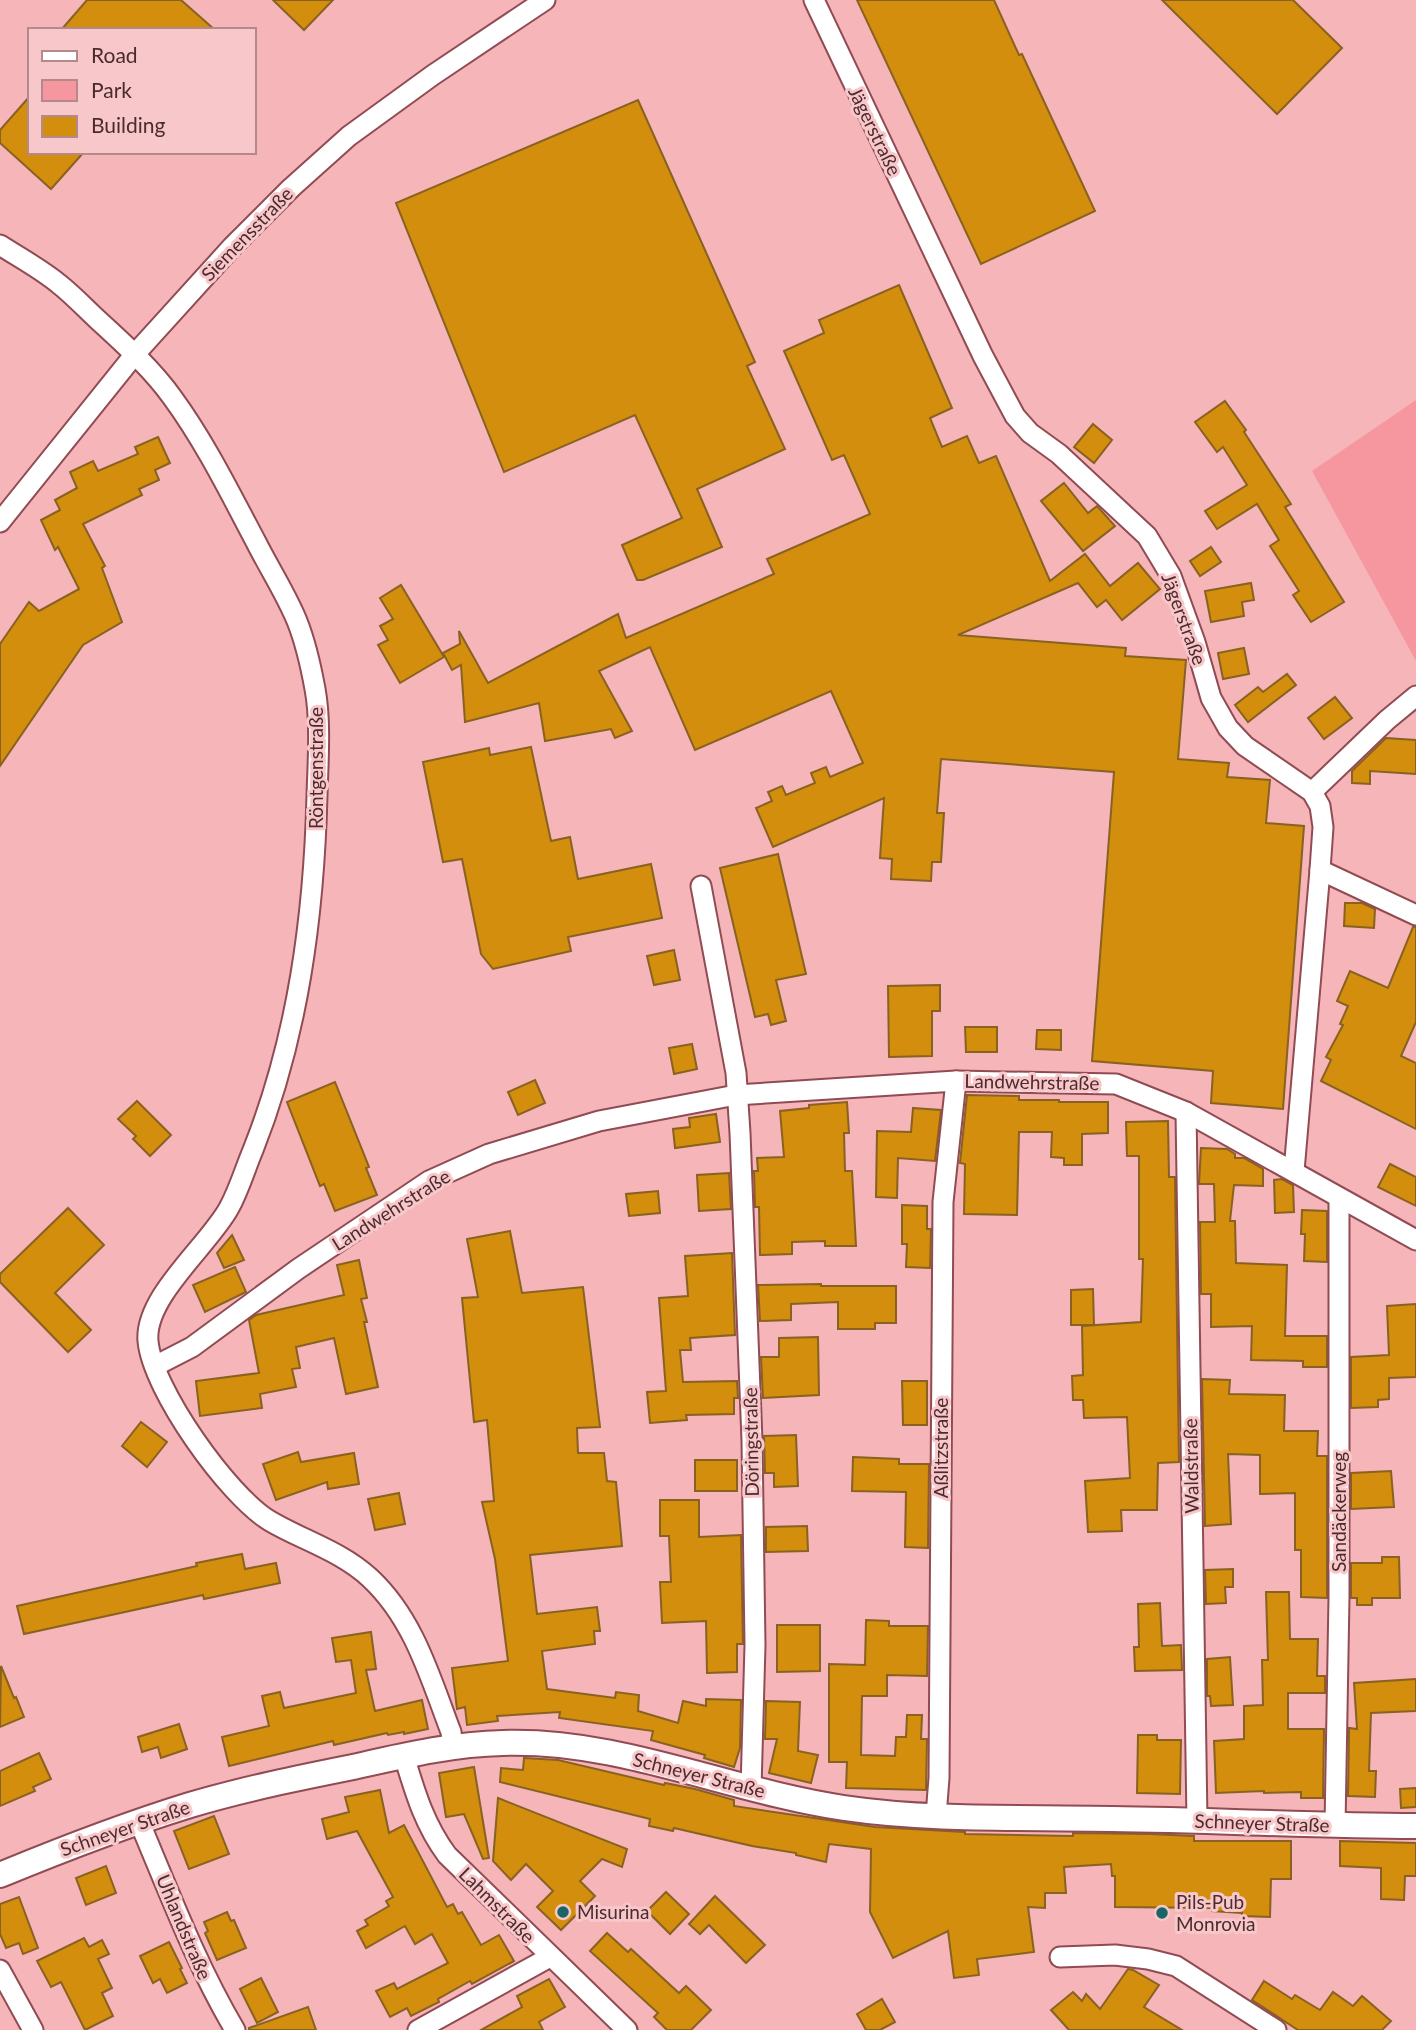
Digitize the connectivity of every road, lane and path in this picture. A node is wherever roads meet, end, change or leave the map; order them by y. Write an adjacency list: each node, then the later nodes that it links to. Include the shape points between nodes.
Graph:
1 (545, 0): 4 (street, Siemensstraße, via 349,136 232,247)
2 (814, 0): 7 (street, Jägerstraße, via 1015,416 1147,536 1171,576 1211,698 1228,728 1245,746)
3 (0, 245): 4 (street, Röntgenstraße, via 58,282)
4 (135, 354): 5 (street, Siemensstraße); 17 (street, Röntgenstraße, via 171,396 220,474 297,622 316,691 318,768 316,862 304,968 277,1079 229,1209 156,1304 148,1326)
5 (0, 522)
6 (1416, 696): 7 (street)
7 (1312, 792): 8 (street, via 1323,827)
8 (1320, 870): 10 (street); 14 (street)
9 (701, 886): 12 (street, via 736,1073)
10 (1416, 915)
11 (956, 1081): 12 (street, Landwehrstraße); 13 (street, Landwehrstraße, via 1116,1084); 21 (street, Aßlitzstraße, via 943,1202)
12 (736, 1095): 17 (street, Landwehrstraße, via 599,1121 489,1154 429,1181 192,1347); 20 (street, Döringstraße, via 752,1441 755,1645)
13 (1186, 1112): 14 (street, Landwehrstraße); 23 (street, Waldstraße)
14 (1294, 1171): 15 (street, Landwehrstraße)
15 (1339, 1198): 16 (street, Landwehrstraße); 24 (street, Sandäckerweg)
16 (1416, 1240)
17 (155, 1366): 18 (street, Röntgenstraße, via 196,1441 250,1506 269,1521 346,1560 389,1598 418,1645)
18 (453, 1747): 19 (street, Schneyer Straße); 20 (street, Schneyer Straße, via 552,1743)
19 (404, 1756): 22 (street, Schneyer Straße, via 260,1786); 27 (street, Lahmstraße, via 419,1808 440,1846)
20 (751, 1788): 21 (street, Schneyer Straße, via 843,1808)
21 (936, 1816): 23 (street, Schneyer Straße)
22 (139, 1821): 26 (street, Schneyer Straße); 31 (street, Uhlandstraße, via 195,1957)
23 (1197, 1821): 24 (street, Schneyer Straße)
24 (1335, 1826): 25 (street, Schneyer Straße)
25 (1416, 1826)
26 (0, 1875)
27 (550, 1957): 32 (street); 33 (street, Lahmstraße)
28 (1060, 1957): 34 (street, via 1115,1955 1177,1966)
29 (0, 1970): 30 (street)
30 (33, 2030)
31 (235, 2030)
32 (418, 2030)
33 (627, 2030)
34 (1276, 2030)

